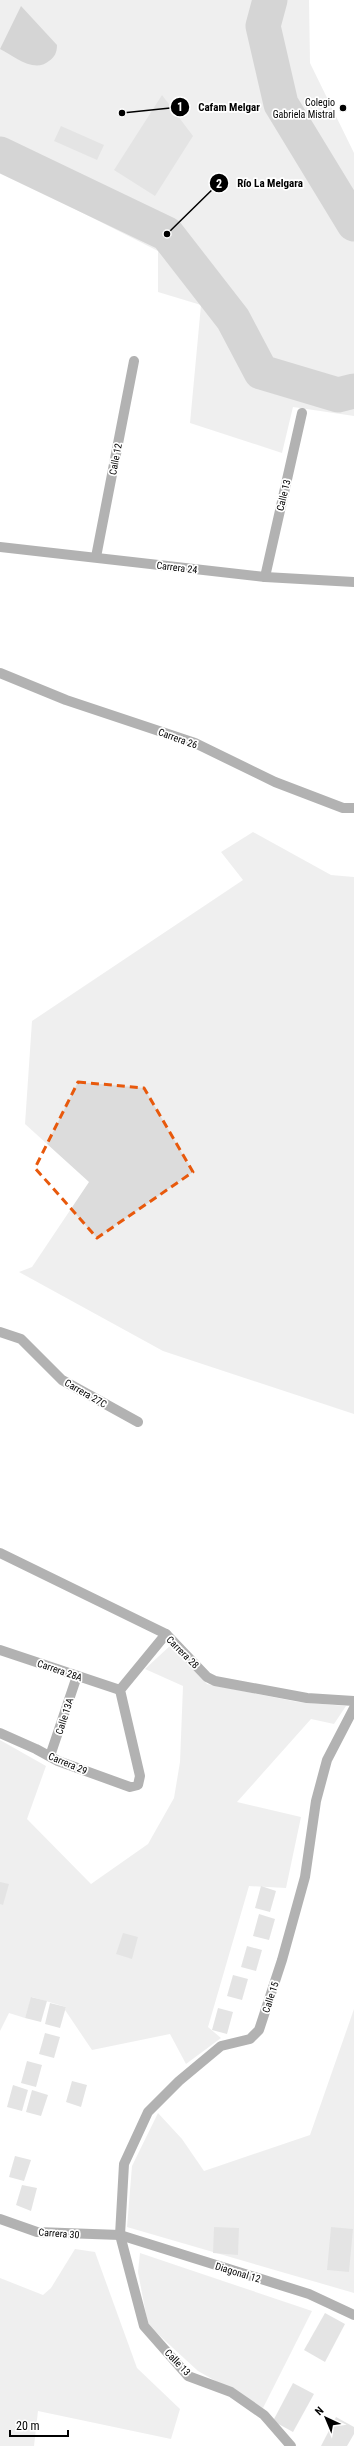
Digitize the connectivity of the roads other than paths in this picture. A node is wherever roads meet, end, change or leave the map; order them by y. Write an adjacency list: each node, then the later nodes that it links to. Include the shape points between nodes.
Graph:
1 (134, 361): 4 (street, Calle 12)
2 (302, 413): 5 (street, Calle 13)
3 (0, 547): 4 (street, Carrera 24)
4 (96, 557): 5 (street, Carrera 24)
5 (265, 577): 6 (street, Carrera 24)
6 (354, 582)
7 (0, 673): 8 (street, Carrera 26, via 66,700 195,743 275,782 343,808)
8 (354, 808)
9 (0, 1332): 10 (street, Carrera 27C, via 21,1339 62,1380)
10 (138, 1422)
11 (0, 1553): 12 (street, Carrera 28)
12 (166, 1634): 15 (street); 16 (street, Carrera 28, via 207,1677 215,1681 308,1698)
13 (0, 1650): 14 (street, Carrera 28A)
14 (77, 1676): 15 (street, Carrera 28A); 19 (street, Calle 13A)
15 (120, 1690): 19 (street, Carrera 29, via 140,1776 138,1785 130,1787)
16 (354, 1701)
17 (354, 1708): 21 (street, Calle 15, via 327,1760 316,1801 305,1877 259,2030 250,2039 221,2046 179,2081 148,2112 124,2164)
18 (0, 1734): 19 (street, Carrera 29)
19 (50, 1756)
20 (0, 2219): 21 (street, Carrera 30, via 37,2232)
21 (120, 2235): 22 (street, Diagonal 12, via 309,2294); 23 (street, Calle 13, via 144,2326 188,2376 232,2392 264,2415)
22 (354, 2315)
23 (291, 2446)

